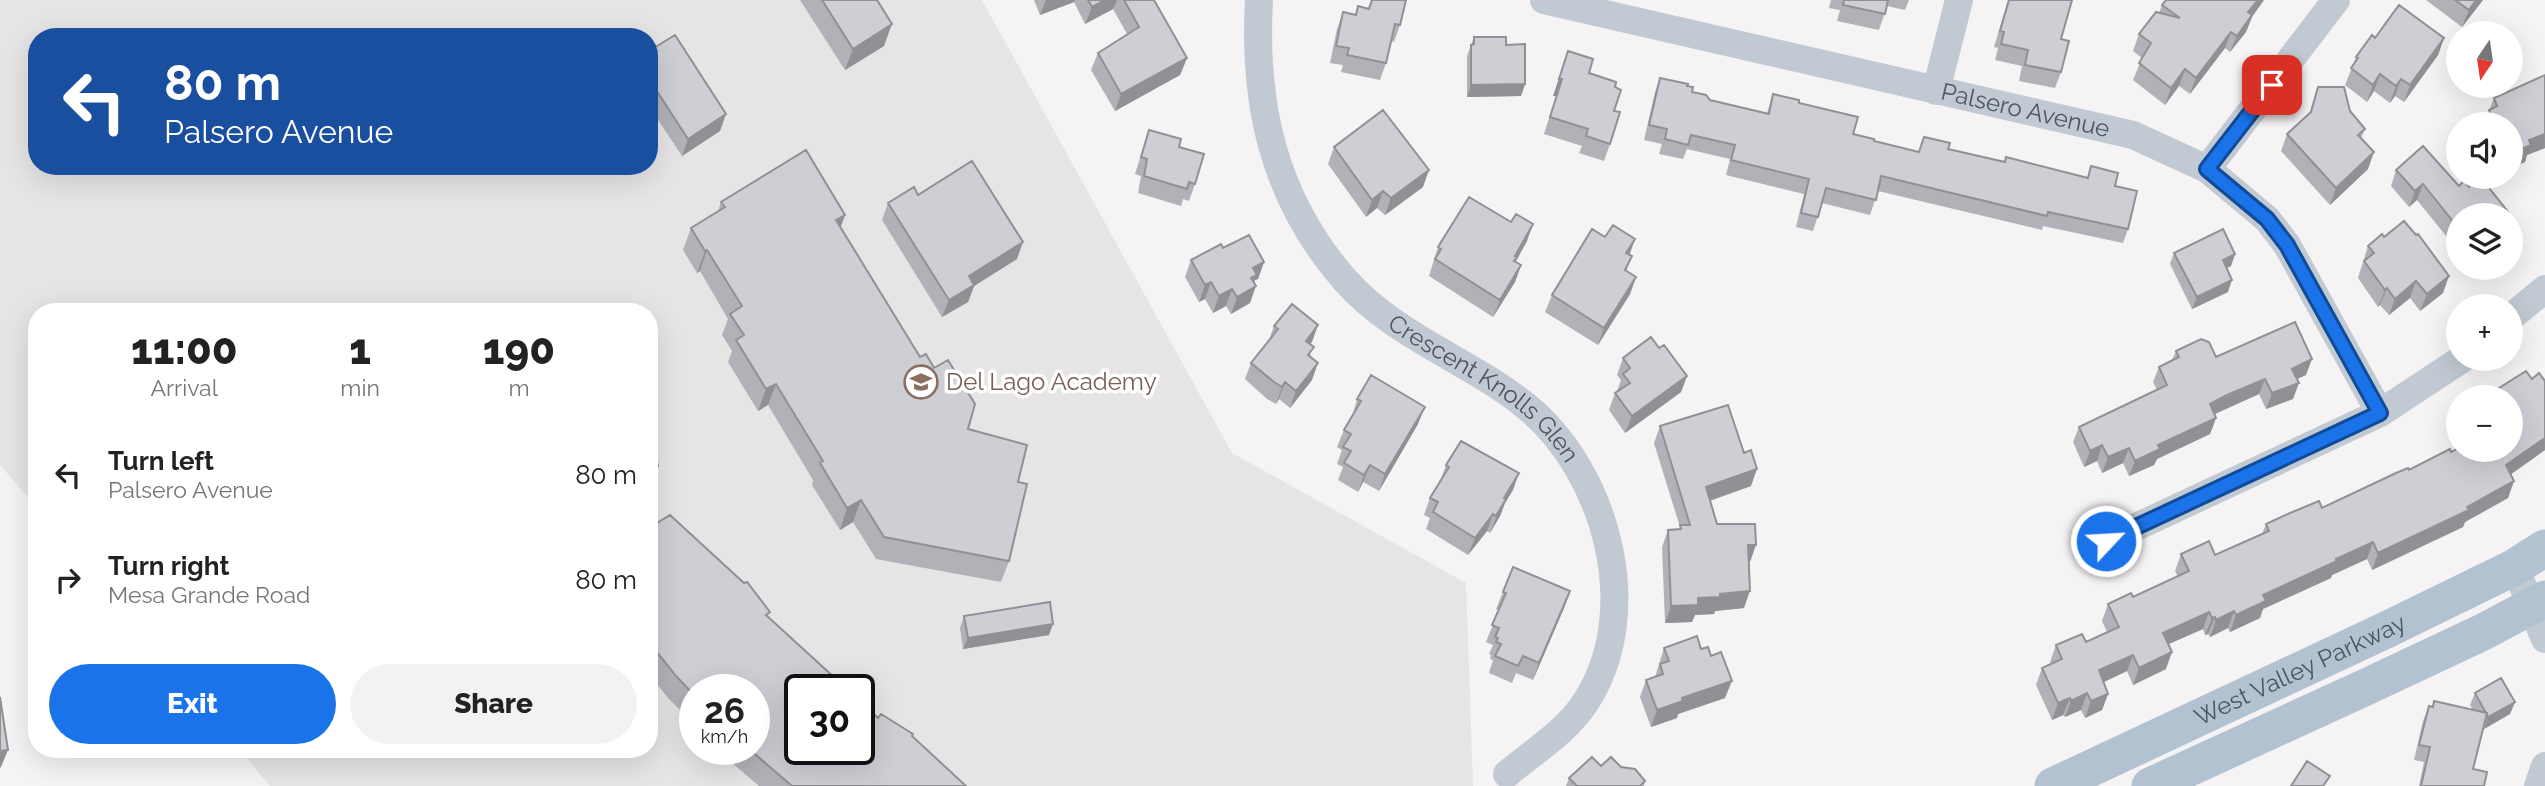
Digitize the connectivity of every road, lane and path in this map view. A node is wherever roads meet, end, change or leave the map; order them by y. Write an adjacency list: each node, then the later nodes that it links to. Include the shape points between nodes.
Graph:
1 (1259, 0): 16 (street, Crescent Knolls Glen, via 1259,76 1276,166 1319,246 1346,281 1383,315 1527,407 1572,454 1601,517 1609,547 1613,618 1594,688 1571,721)
2 (1544, 0): 5 (street, Palsero Avenue)
3 (1959, 0): 6 (street)
4 (2336, 0): 7 (street)
5 (1619, 9): 6 (street, Palsero Avenue)
6 (1936, 91): 7 (street, Palsero Avenue, via 2133,135)
7 (2207, 169): 11 (street, Palsero Avenue, via 2267,219 2287,245)
8 (2545, 289): 9 (street)
9 (2523, 307)
10 (2446, 370): 11 (street)
11 (2380, 413): 12 (street)
12 (2106, 541)
13 (2530, 557): 14 (street); 17 (main road, West Valley Parkway)
14 (2541, 615): 18 (main road, West Valley Parkway, via 2367,687)
15 (2545, 766): 19 (street)
16 (1507, 774)
17 (2053, 786)
18 (2150, 786)
19 (2538, 786)

